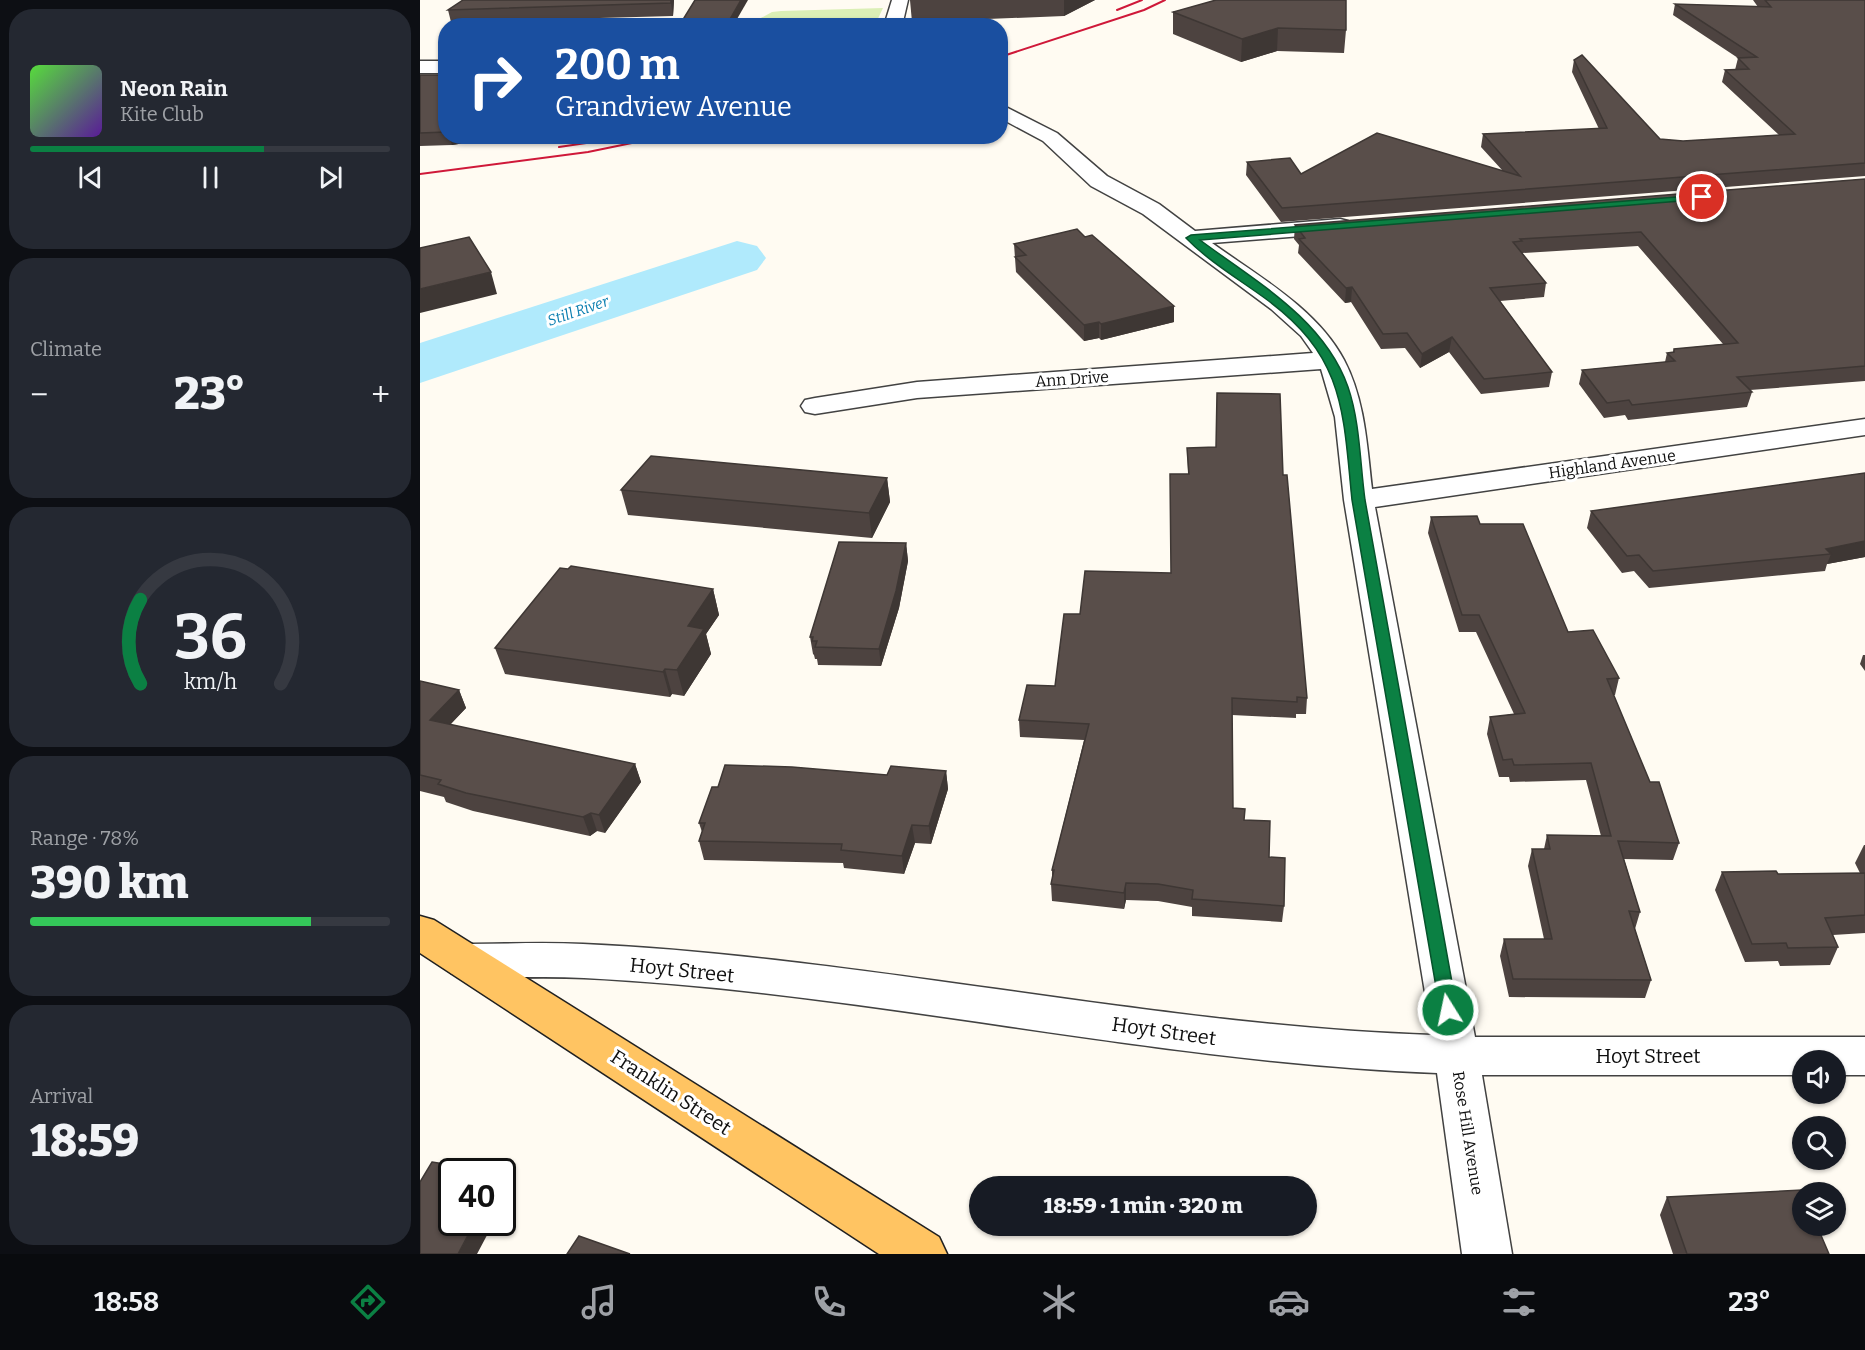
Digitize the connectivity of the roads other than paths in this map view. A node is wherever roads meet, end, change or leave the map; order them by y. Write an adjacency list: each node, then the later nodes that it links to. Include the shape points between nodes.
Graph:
1 (900, 0): 2 (street)
2 (895, 18)
3 (420, 67): 4 (street)
4 (438, 67)
5 (1008, 114): 7 (street, Rose Hill Avenue, via 1050,138 1096,178 1151,209)
6 (1356, 225): 7 (street)
7 (1191, 238): 8 (street, Rose Hill Avenue, via 1280,304 1310,331)
8 (1330, 360): 9 (street, Ann Drive, via 917,390); 11 (street, Rose Hill Avenue, via 1349,417)
9 (816, 406)
10 (1865, 427): 11 (street, Highland Avenue)
11 (1359, 500): 14 (street, Rose Hill Avenue)
12 (420, 932): 13 (main road, Franklin Street)
13 (465, 962): 14 (street, Hoyt Street, via 650,965 896,994 1232,1041); 16 (main road, Franklin Street)
14 (1456, 1056): 15 (street, Hoyt Street); 17 (street, Rose Hill Avenue)
15 (1865, 1056)
16 (922, 1254)
17 (1487, 1254)

